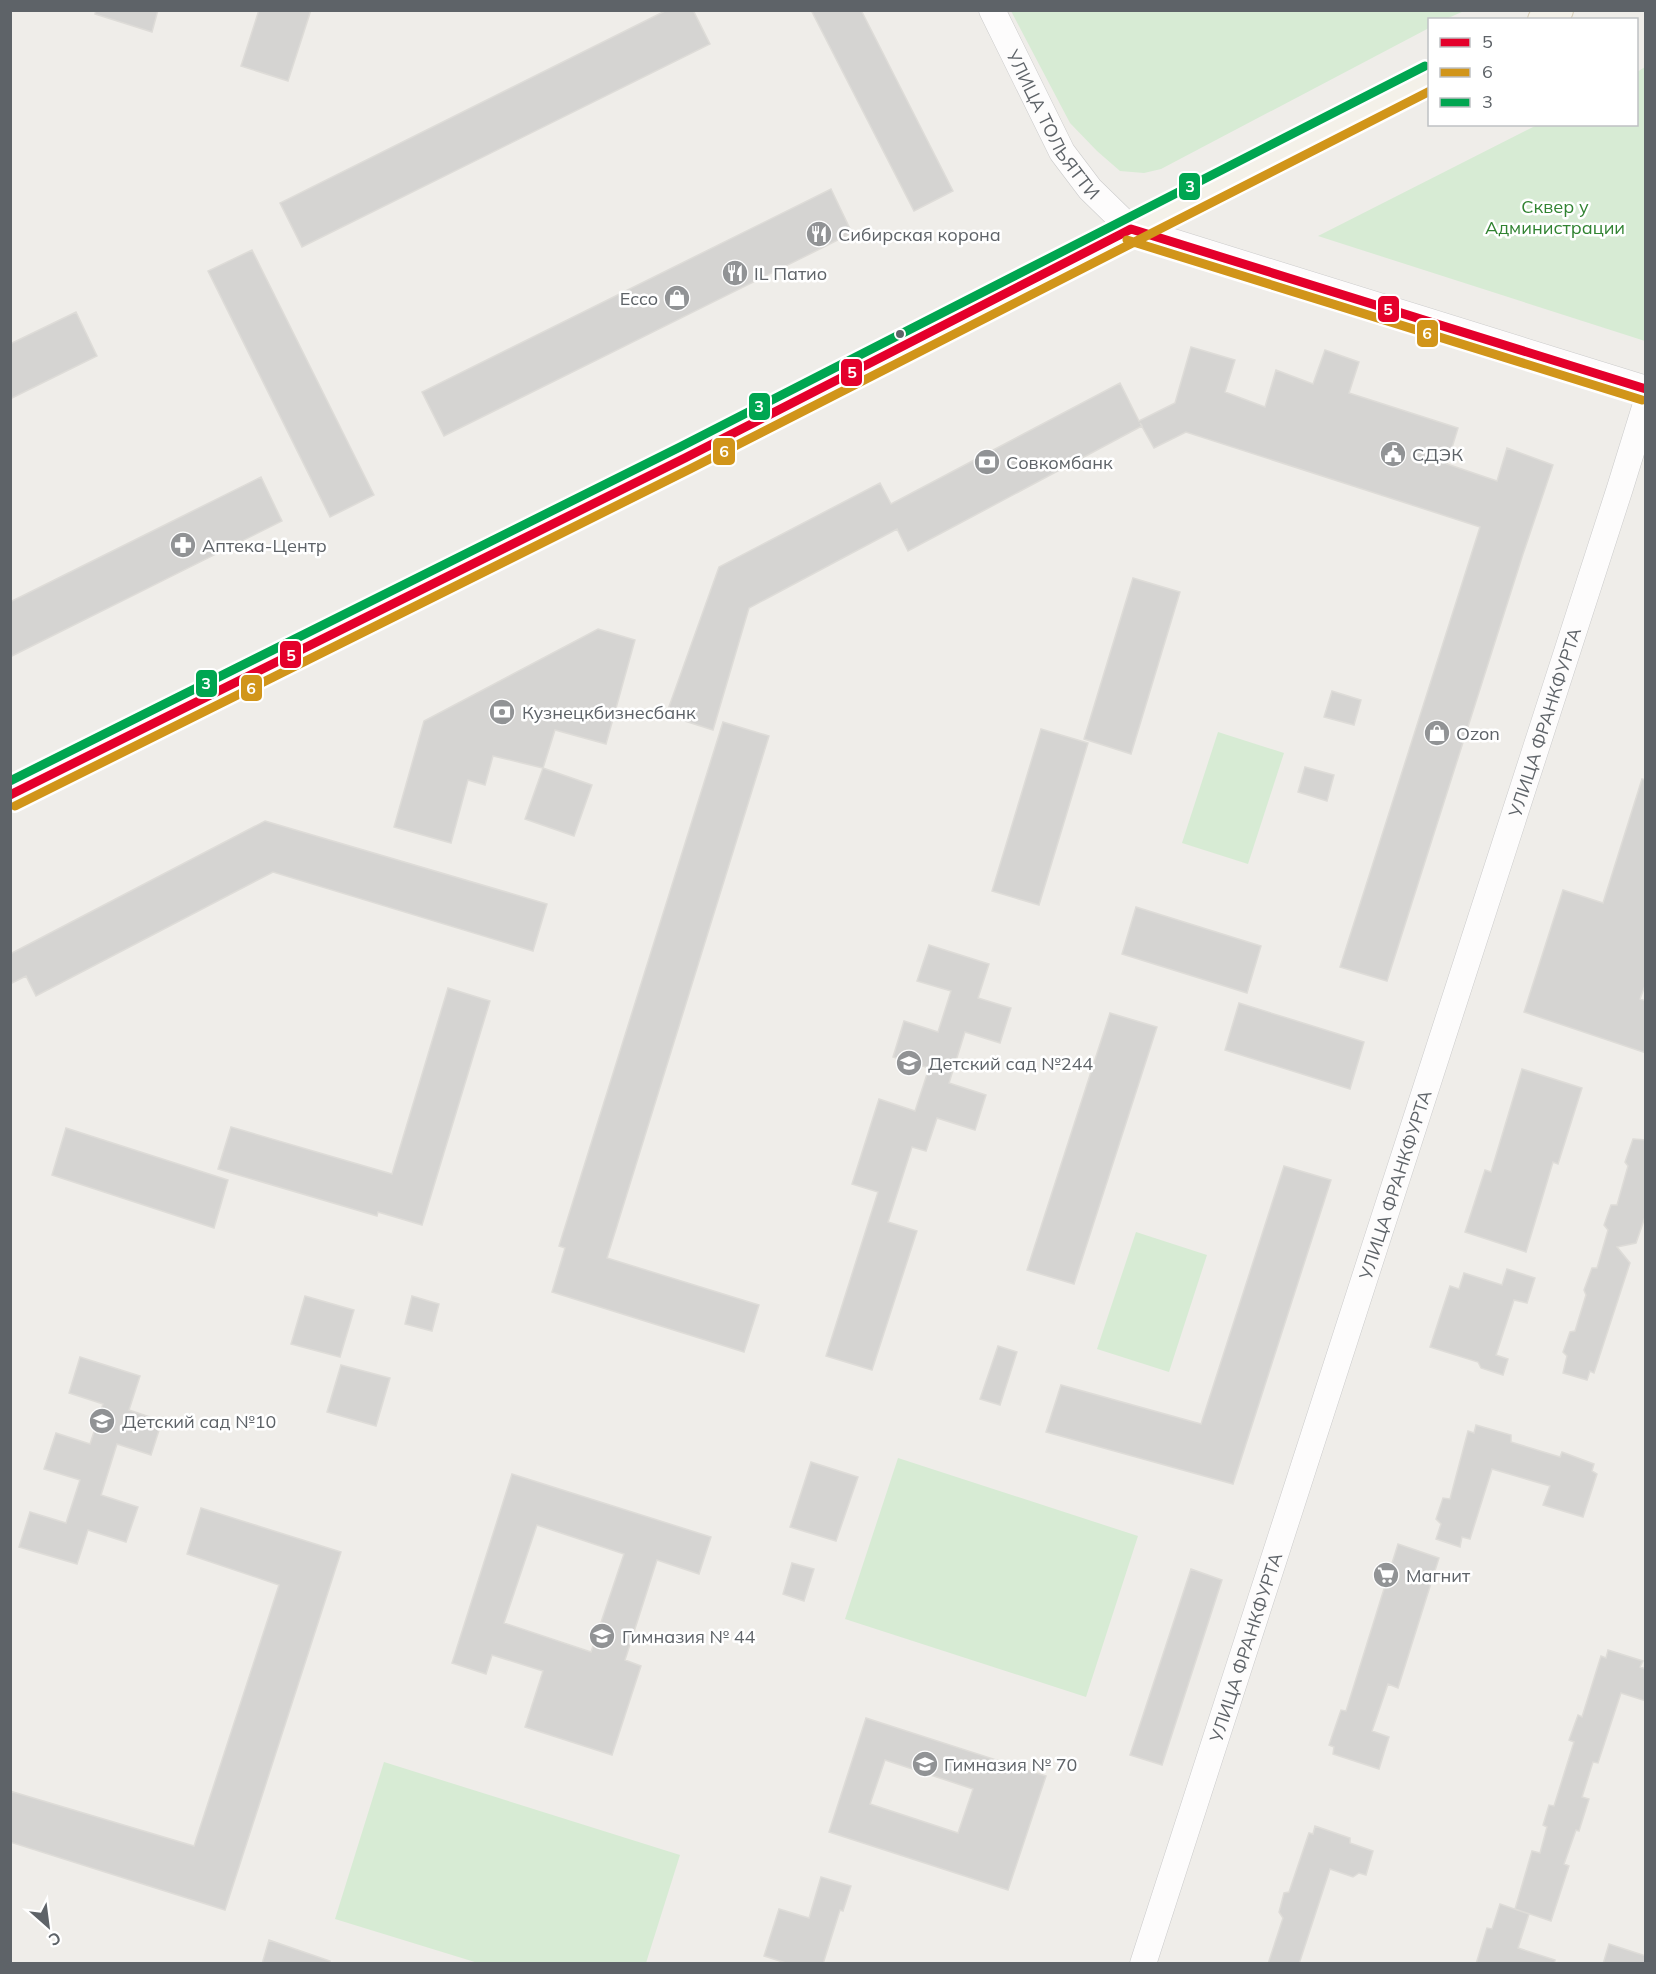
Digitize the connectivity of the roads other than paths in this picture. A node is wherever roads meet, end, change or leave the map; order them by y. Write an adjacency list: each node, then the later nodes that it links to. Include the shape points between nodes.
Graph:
1 (992, 10): 5 (street, УЛИЦА ТОЛЬЯТТИ, via 1062,152 1090,189)
2 (1559, 10): 3 (main road)
3 (1545, 18)
4 (1428, 78): 5 (main road)
5 (1131, 229): 6 (street, УЛИЦА ТОЛЬЯТТИ); 8 (main road, via 686,458)
6 (1646, 389)
7 (1646, 404): 9 (street, УЛИЦА ФРАНКФУРТА)
8 (10, 795)
9 (1143, 1964)

